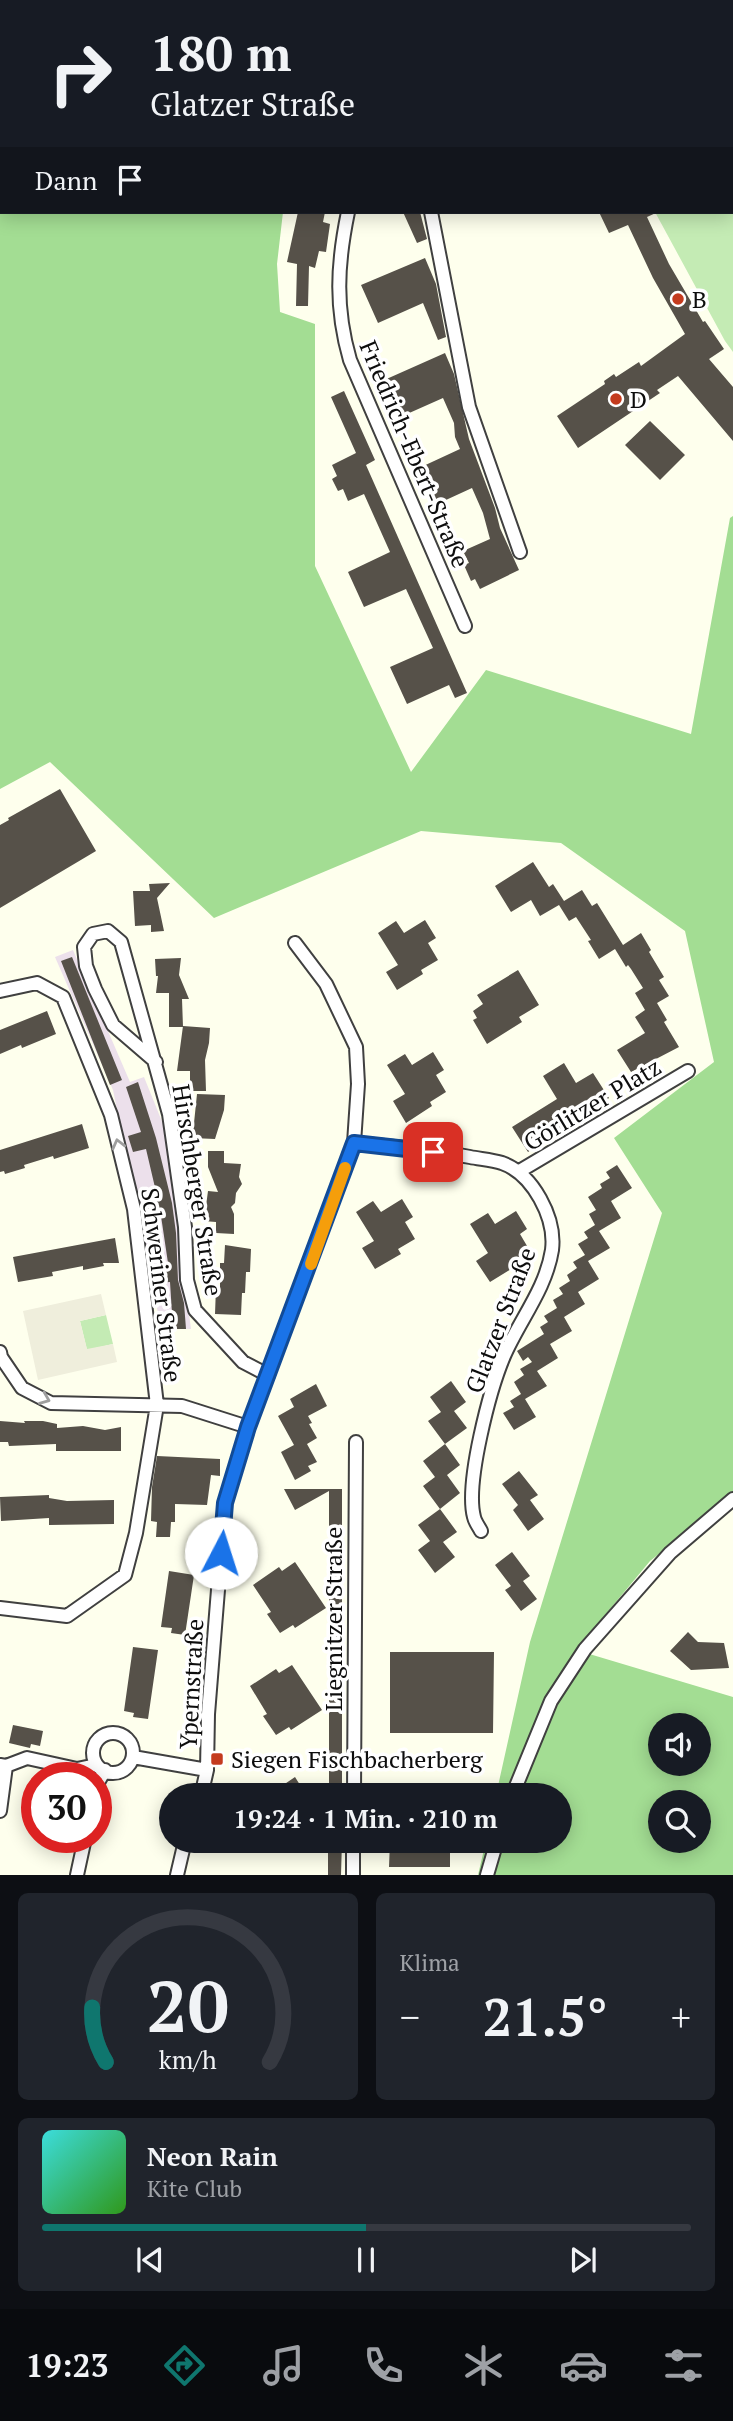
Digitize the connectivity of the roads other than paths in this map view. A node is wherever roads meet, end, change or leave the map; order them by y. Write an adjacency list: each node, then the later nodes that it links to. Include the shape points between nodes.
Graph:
1 (348, 214): 4 (street, Friedrich-Ebert-Straße, via 338,289 350,360)
2 (431, 214): 3 (street, via 469,407)
3 (520, 552)
4 (465, 626)
5 (295, 943): 9 (street, Ypernstraße, via 326,984 356,1047 359,1084)
6 (0, 991): 13 (street, Schweriner Straße, one-way to 6, via 134,1209 111,1115 63,997 37,983)
7 (156, 1062): 7 (street, Hirschberger Straße, via 121,942 108,931 93,934 84,947 95,989 113,1025); 12 (street, Hirschberger Straße, via 169,1114 186,1227 187,1280 195,1310 243,1362)
8 (688, 1071): 10 (street, Görlitzer Platz)
9 (354, 1143): 10 (street, via 459,1155 502,1163); 12 (street, Ypernstraße)
10 (518, 1172): 17 (street, Glatzer Straße, via 536,1192 549,1221 552,1247 545,1276 503,1357 482,1429 474,1476 474,1516)
11 (0, 1352): 13 (street, Schweriner Straße, one-way to 13, via 22,1388 51,1403)
12 (268, 1375): 14 (street, Ypernstraße)
13 (157, 1405): 14 (street, Schweriner Straße, via 182,1406); 18 (street, via 125,1575 67,1616)
14 (248, 1427): 23 (street, Ypernstraße, via 225,1503)
15 (356, 1443): 26 (street, Liegnitzer Straße)
16 (733, 1499): 27 (street, via 670,1553 585,1649 551,1701)
17 (481, 1531)
18 (0, 1608)
19 (133, 1757): 21 (street, via 127,1737 113,1732 100,1736 92,1749); 23 (street); 24 (street, via 126,1768)
20 (45, 1762): 22 (street, via 27,1758)
21 (98, 1762)
22 (3, 1766): 28 (street)
23 (207, 1770): 25 (street, Ypernstraße)
24 (112, 1772)
25 (204, 1783)
26 (354, 1783)
27 (517, 1783)
28 (0, 1811)
29 (82, 1853): 33 (street)
30 (182, 1853): 34 (street)
31 (353, 1853): 35 (street)
32 (493, 1853): 36 (street)
33 (77, 1875)
34 (177, 1875)
35 (353, 1875)
36 (487, 1875)

